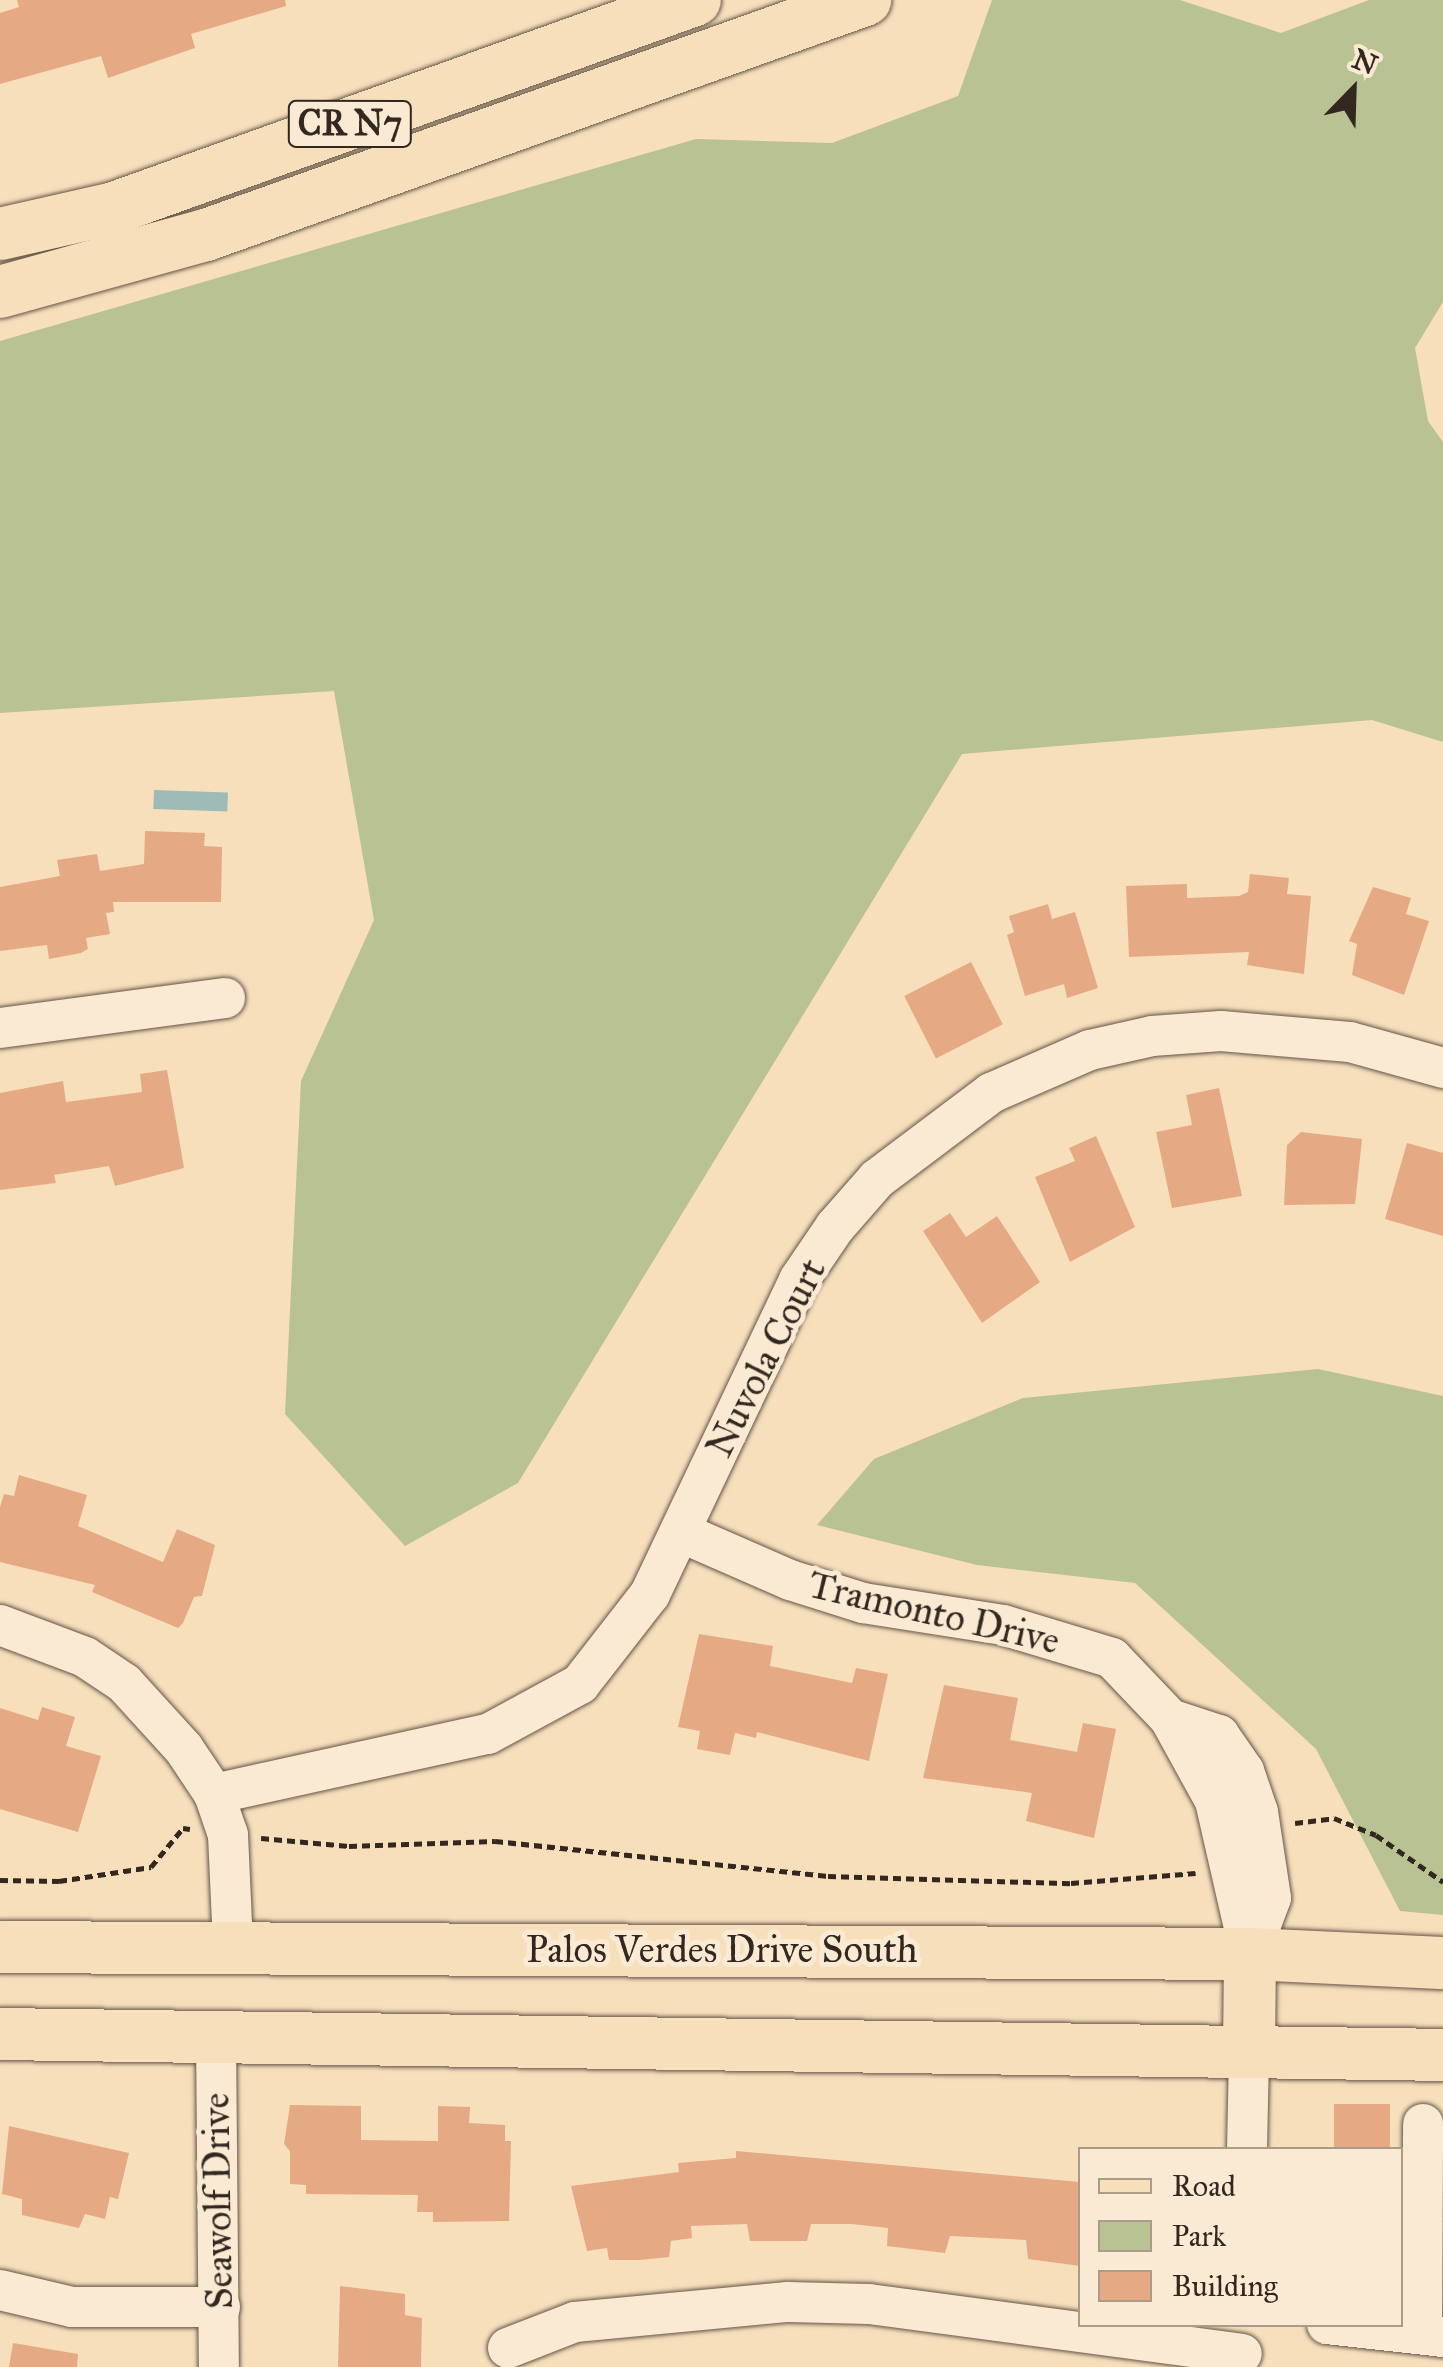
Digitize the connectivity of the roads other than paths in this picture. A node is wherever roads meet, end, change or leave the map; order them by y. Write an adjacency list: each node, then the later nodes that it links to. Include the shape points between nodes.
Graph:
1 (695, 0): 3 (main road, CR N7, via 114,208)
2 (865, 0): 4 (main road, CR N7, via 206,235)
3 (0, 234)
4 (0, 292)
5 (225, 998): 6 (street)
6 (0, 1028)
7 (1443, 1068): 8 (street, Nuvola Court, via 1350,1042 1221,1031 1090,1050 991,1093 877,1179 835,1227 800,1280)
8 (680, 1532): 10 (street, Tramonto Drive, via 863,1604 1004,1625 1112,1658); 11 (street, Nuvola Court, via 650,1594 612,1645 580,1684 534,1714 488,1734)
9 (0, 1625): 11 (street, via 85,1657 124,1683)
10 (1170, 1718): 14 (street, Tramonto Drive, via 1215,1801); 14 (street, Tramonto Drive, via 1219,1735 1244,1771 1272,1898)
11 (214, 1794): 13 (street, via 228,1835)
12 (0, 1946): 13 (main road, Palos Verdes Drive South)
13 (233, 1946): 14 (main road, Palos Verdes Drive South)
14 (1250, 1954): 15 (main road, Palos Verdes Drive South); 18 (main road)
15 (1443, 1963)
16 (0, 2034): 17 (main road)
17 (216, 2035): 18 (main road); 23 (street, Seawolf Drive)
18 (1249, 2051): 19 (main road); 21 (street)
19 (1443, 2055)
20 (1423, 2124): 25 (street)
21 (1247, 2147)
22 (0, 2290): 23 (street, via 72,2307)
23 (220, 2307): 28 (street, Seawolf Drive)
24 (1353, 2327): 25 (street)
25 (1432, 2336)
26 (508, 2348): 27 (street, via 575,2322 788,2302 869,2304)
27 (1242, 2348)
28 (219, 2367)

